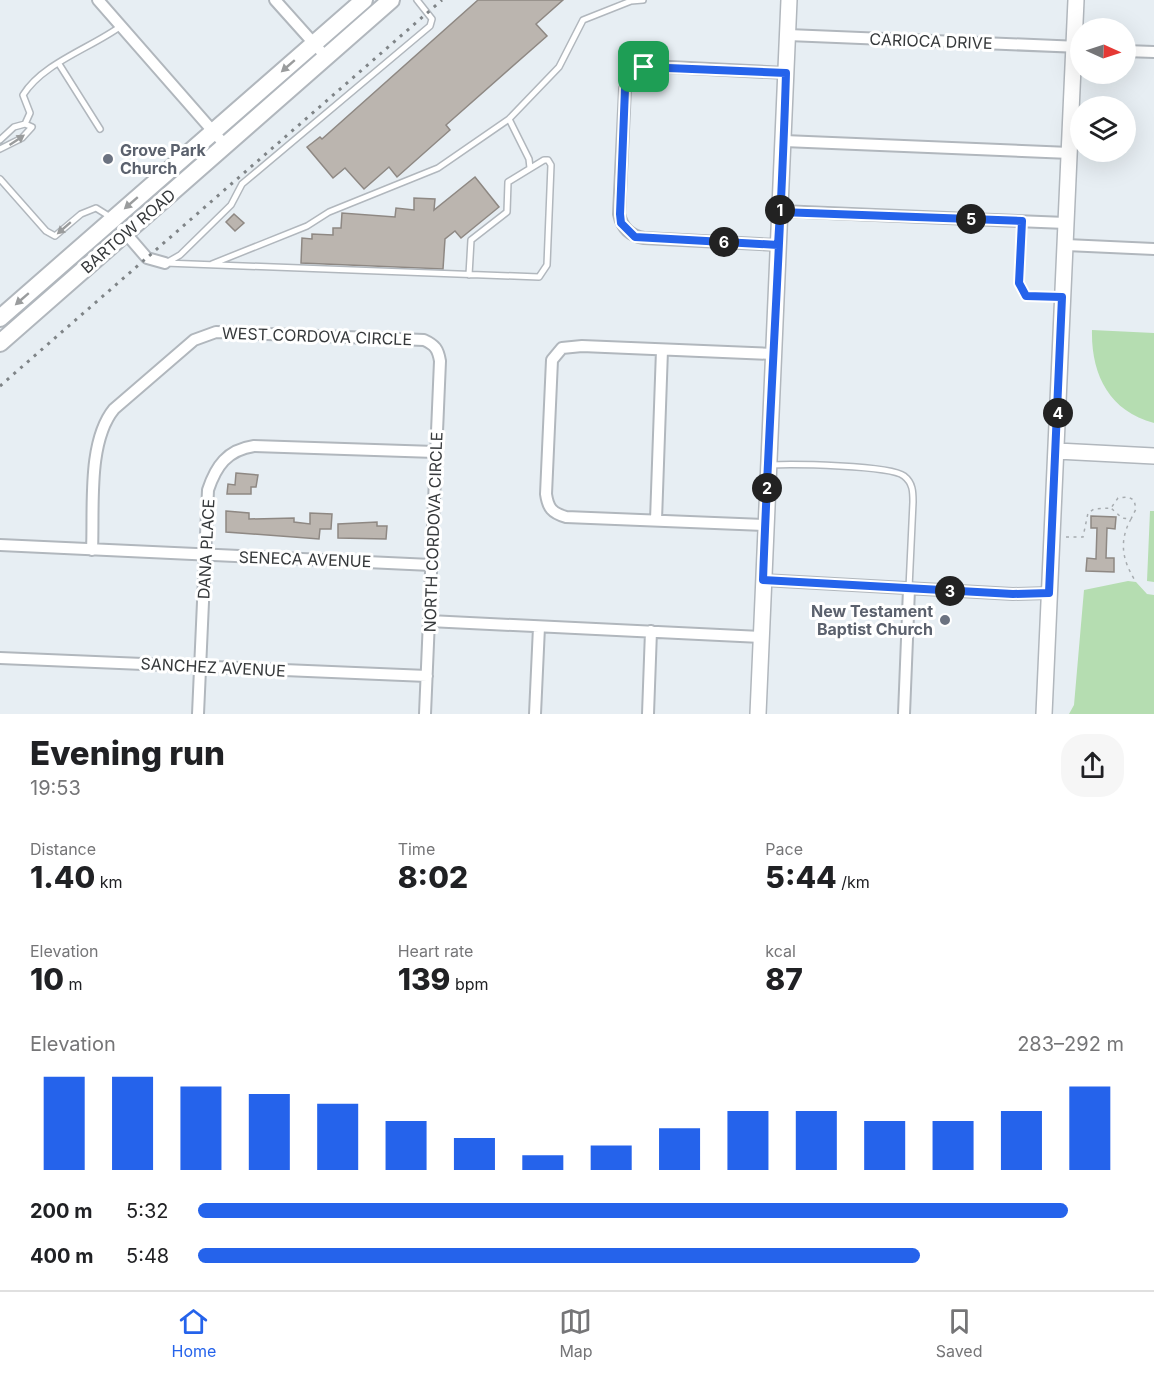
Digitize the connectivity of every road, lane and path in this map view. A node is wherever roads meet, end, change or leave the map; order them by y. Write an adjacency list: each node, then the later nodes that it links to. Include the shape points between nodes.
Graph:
1 (98, 0): 10 (street)
2 (275, 0): 12 (street)
3 (364, 0): 12 (main road, BARTOW ROAD)
4 (391, 0): 16 (main road, BARTOW ROAD)
5 (417, 0): 38 (lane, via 432,19 429,26 242,184 231,205 180,255)
6 (643, 0): 19 (lane, via 583,20 559,67)
7 (789, 0): 11 (street)
8 (1076, 0): 9 (street)
9 (1076, 18)
10 (121, 26): 17 (lane); 22 (street)
11 (788, 35): 13 (street, CARIOCA DRIVE); 18 (street)
12 (314, 44): 16 (street); 22 (main road, BARTOW ROAD, one-way to 22)
13 (1070, 47)
14 (1136, 51): 15 (street)
15 (1154, 52)
16 (326, 57): 25 (main road, BARTOW ROAD)
17 (59, 64): 20 (lane, via 23,95 30,113); 21 (lane)
18 (786, 73): 24 (street); 35 (street, via 650,66 633,73 625,89 620,214 627,231 644,238)
19 (509, 119): 28 (lane); 39 (lane, via 438,168)
20 (25, 124): 23 (lane, via 14,127); 26 (lane, one-way to 20, via 22,138 32,127)
21 (100, 129)
22 (213, 132): 25 (street); 31 (main road, BARTOW ROAD, one-way to 31)
23 (0, 140)
24 (784, 141): 27 (street); 30 (street)
25 (225, 145): 34 (main road, BARTOW ROAD)
26 (0, 149)
27 (1070, 153): 33 (street)
28 (530, 168): 40 (lane, via 508,182 507,212 471,240); 40 (lane, via 544,159 551,165 544,273 539,277)
29 (0, 178): 31 (lane, one-way to 29, via 96,208 81,214 55,236 45,231)
30 (780, 212): 32 (street); 35 (street)
31 (113, 219): 34 (street); 42 (main road, BARTOW ROAD, one-way to 42)
32 (1022, 221): 33 (street); 41 (lane, via 1019,283 1026,296)
33 (1066, 223): 36 (street)
34 (125, 233): 38 (street, via 147,258); 43 (main road, BARTOW ROAD)
35 (778, 245): 46 (street)
36 (1066, 245): 37 (street); 41 (street)
37 (1154, 249)
38 (165, 263): 39 (lane)
39 (208, 265): 40 (lane)
40 (469, 275)
41 (1062, 297): 47 (street)
42 (0, 318)
43 (0, 343)
44 (438, 350): 48 (street, NORTH CORDOVA CIRCLE); 57 (street, WEST CORDOVA CIRCLE, via 424,340 228,331 194,340 105,420 97,448)
45 (662, 350): 46 (street); 53 (street); 53 (street, via 570,345 555,354 546,494 554,513 566,517)
46 (772, 354): 50 (street)
47 (1057, 451): 49 (street); 63 (street)
48 (435, 452): 58 (street, DANA PLACE, via 274,445 240,448 224,458 214,471 208,490); 59 (street, NORTH CORDOVA CIRCLE)
49 (1154, 456)
50 (768, 465): 54 (street); 62 (lane, via 884,470 904,476 913,489)
51 (1111, 508): 52 (path, via 1122,518); 52 (path, via 1118,498 1134,500 1136,514); 55 (path, via 1088,513 1083,537)
52 (1131, 519): 61 (path, via 1125,529 1125,564)
53 (656, 520): 54 (street)
54 (765, 525): 60 (street)
55 (1066, 537)
56 (0, 545): 57 (street, SENECA AVENUE)
57 (92, 550): 58 (street, SENECA AVENUE)
58 (205, 556): 59 (street, SENECA AVENUE); 69 (street, DANA PLACE)
59 (430, 565): 64 (street, NORTH CORDOVA CIRCLE)
60 (763, 580): 62 (street); 67 (street)
61 (1136, 582)
62 (909, 589): 63 (street); 76 (street)
63 (1049, 593): 77 (street)
64 (429, 621): 65 (street); 70 (street, NORTH CORDOVA CIRCLE)
65 (539, 627): 66 (street); 73 (street)
66 (651, 631): 67 (street); 74 (street)
67 (761, 637): 75 (street)
68 (0, 658): 69 (street, SANCHEZ AVENUE)
69 (200, 667): 70 (street, SANCHEZ AVENUE); 71 (street, DANA PLACE)
70 (427, 676): 72 (street, NORTH CORDOVA CIRCLE)
71 (198, 714)
72 (424, 714)
73 (536, 714)
74 (648, 714)
75 (758, 714)
76 (904, 714)
77 (1044, 714)

